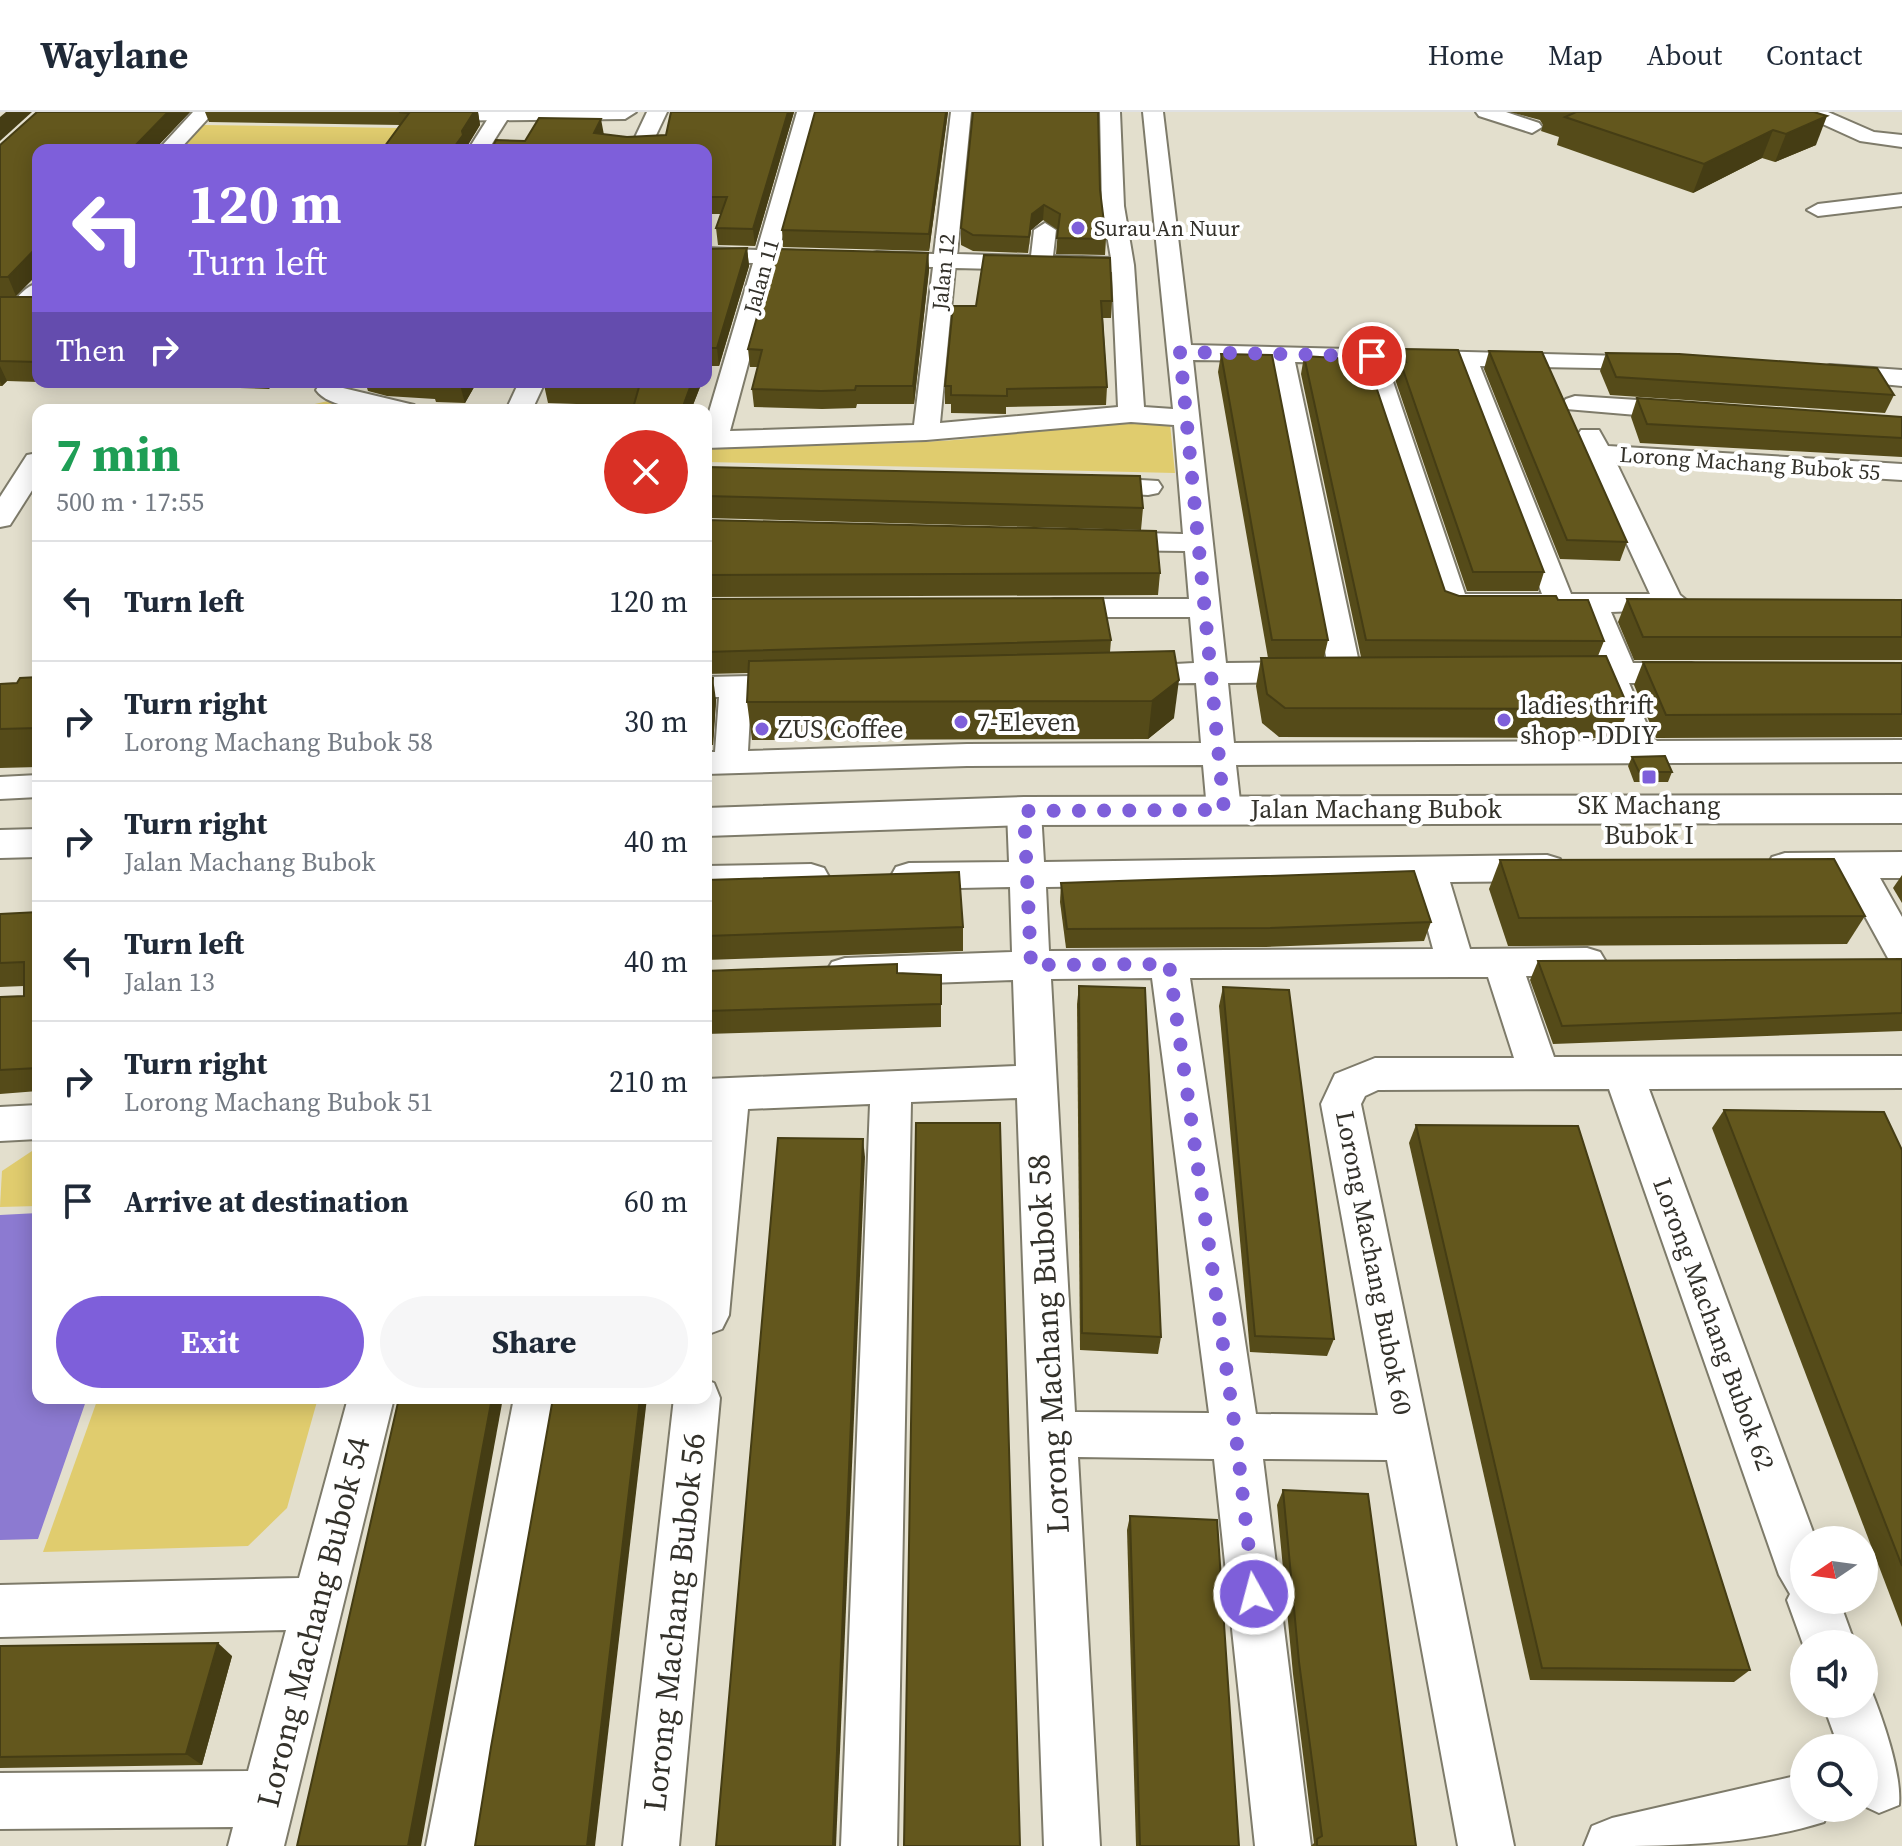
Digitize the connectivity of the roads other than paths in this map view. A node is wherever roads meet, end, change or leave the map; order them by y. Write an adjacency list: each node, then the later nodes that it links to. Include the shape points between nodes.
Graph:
1 (204, 112): 14 (street)
2 (625, 112): 10 (main road)
3 (657, 112): 16 (street)
4 (807, 112): 21 (street, Jalan 11)
5 (961, 112): 22 (street, Jalan 12)
6 (1110, 112): 24 (street, via 1113,206)
7 (1153, 112): 25 (street)
8 (1486, 112): 12 (street)
9 (1812, 112): 13 (street, via 1882,141)
10 (501, 113): 11 (main road); 15 (street)
11 (401, 114)
12 (1532, 127)
13 (1902, 141)
14 (174, 144)
15 (482, 144)
16 (642, 144)
17 (1902, 200): 18 (street)
18 (1818, 210)
19 (1045, 230): 23 (street)
20 (712, 255): 21 (street)
21 (766, 256): 22 (street); 40 (street, Jalan 11)
22 (944, 261): 23 (street); 39 (street, Jalan 12)
23 (1041, 263): 24 (street)
24 (1123, 265): 37 (street)
25 (1180, 352): 26 (street); 38 (street)
26 (1281, 354): 27 (street); 56 (street, via 1361,672)
27 (1372, 356): 28 (street); 50 (street, via 1453,603)
28 (1464, 357): 29 (street); 50 (street)
29 (1556, 360): 30 (street); 35 (street)
30 (1672, 362)
31 (1813, 371): 32 (street)
32 (1898, 382)
33 (334, 388): 34 (street, via 346,398)
34 (376, 404)
35 (1575, 404): 36 (street); 42 (street)
36 (1715, 413)
37 (1131, 414): 38 (street); 39 (street)
38 (1186, 418): 49 (street)
39 (926, 432): 41 (street)
40 (712, 433)
41 (712, 440)
42 (1598, 453): 44 (street, Lorong Machang Bubok 55); 52 (street)
43 (29, 461): 47 (street)
44 (1902, 472)
45 (1069, 485): 46 (street)
46 (1148, 487)
47 (0, 519)
48 (1086, 540): 49 (street)
49 (1196, 543): 55 (street)
50 (1560, 603): 51 (street)
51 (1592, 603): 52 (street); 58 (street)
52 (1669, 603): 53 (street)
53 (1700, 603)
54 (1032, 608): 55 (street)
55 (1203, 608): 56 (street)
56 (1210, 672): 60 (street); 65 (street)
57 (1531, 673): 58 (street)
58 (1615, 673): 59 (street); 64 (street)
59 (1714, 673)
60 (1099, 675)
61 (831, 684): 62 (street)
62 (721, 687): 66 (street)
63 (1902, 751): 64 (street)
64 (1642, 753): 65 (street)
65 (1218, 755): 66 (street, via 967,755); 70 (street)
66 (718, 763)
67 (32, 786): 68 (street)
68 (0, 788)
69 (1902, 809): 70 (main road, Jalan Machang Bubok)
70 (1224, 810): 73 (main road, Jalan Machang Bubok)
71 (712, 822): 73 (main road, Jalan Machang Bubok)
72 (32, 843): 74 (main road)
73 (1025, 843): 79 (street, Jalan Machang Bubok); 80 (street, via 858,877); 86 (street, Lorong Machang Bubok 58)
74 (0, 844)
75 (1855, 865): 76 (street); 77 (street); 81 (street)
76 (1902, 865)
77 (1745, 866)
78 (1587, 868): 79 (street, Jalan Machang Bubok)
79 (1429, 870): 83 (street)
80 (712, 879)
81 (1891, 957)
82 (1614, 962): 84 (street)
83 (1456, 963): 84 (street); 85 (street)
84 (1503, 963): 89 (street)
85 (1169, 964): 86 (street); 101 (street)
86 (1031, 965): 87 (street); 91 (street, Lorong Machang Bubok 58)
87 (814, 973)
88 (1902, 1072): 90 (street, Lorong Machang Bubok 60)
89 (1539, 1073): 90 (street, Lorong Machang Bubok 60); 102 (street, Lorong Machang Bubok 60, via 1375,1074 1349,1085 1341,1104)
90 (1623, 1073): 103 (street, Lorong Machang Bubok 62)
91 (1036, 1081): 92 (street); 100 (street, Lorong Machang Bubok 58)
92 (891, 1087): 93 (street); 113 (street)
93 (718, 1094): 96 (street)
94 (32, 1122): 95 (street)
95 (0, 1124)
96 (712, 1204)
97 (369, 1404): 104 (street, Lorong Machang Bubok 54)
98 (536, 1404): 111 (street)
99 (696, 1404): 112 (street, Lorong Machang Bubok 56)
100 (1053, 1434): 101 (street); 114 (street, Lorong Machang Bubok 58)
101 (1236, 1436): 102 (street); 115 (street)
102 (1407, 1438): 116 (street, Lorong Machang Bubok 60)
103 (1790, 1536)
104 (318, 1603): 105 (street); 110 (street, Lorong Machang Bubok 54)
105 (0, 1611)
106 (1856, 1718): 107 (street)
107 (1882, 1784)
108 (0, 1801): 110 (street)
109 (1790, 1805): 117 (street)
110 (262, 1822)
111 (454, 1846)
112 (651, 1846)
113 (869, 1846)
114 (1072, 1846)
115 (1283, 1846)
116 (1486, 1846)
117 (1612, 1846)

